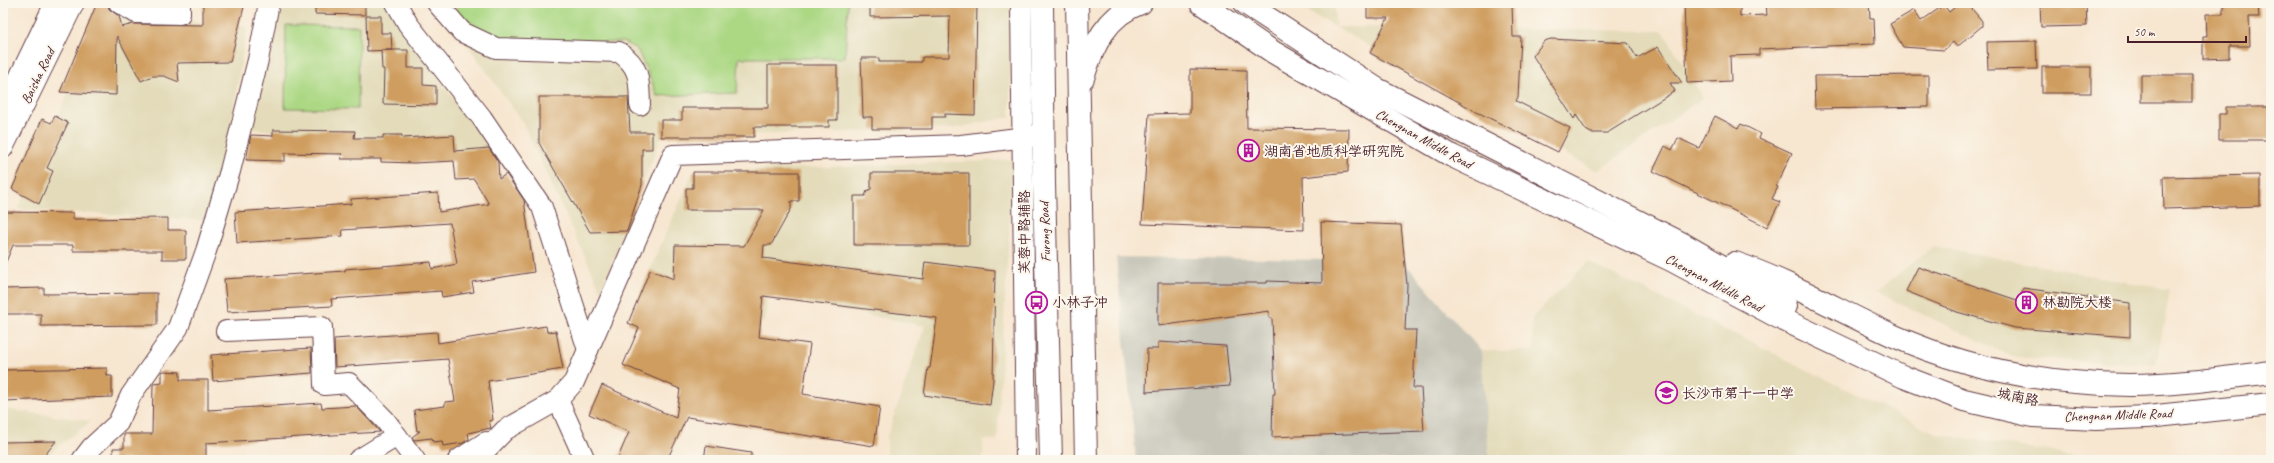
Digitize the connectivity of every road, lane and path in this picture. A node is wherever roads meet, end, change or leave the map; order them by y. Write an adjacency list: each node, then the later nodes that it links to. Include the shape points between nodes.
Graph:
1 (55, 3): 16 (street)
2 (74, 3): 18 (street, Baisha Road)
3 (119, 3): 4 (street, via 136,13 180,14)
4 (180, 3)
5 (269, 3): 30 (street, via 258,60 230,171 206,251 178,328 131,395 118,423)
6 (396, 3): 22 (street, via 408,24 482,118 542,207)
7 (437, 3): 14 (street, via 462,32 496,48 619,52 629,59 639,74)
8 (1021, 3): 17 (street, 芙蓉中路辅路)
9 (1077, 3): 15 (main road)
10 (1141, 3): 15 (main road, via 1124,10 1108,23 1087,65)
11 (1245, 3): 19 (main road, Chengnan Middle Road, via 1377,89)
12 (1200, 4): 19 (main road, Chengnan Middle Road, via 1273,52 1452,156)
13 (1041, 7): 17 (main road, Furong Road)
14 (640, 105)
15 (1078, 105): 38 (main road)
16 (3, 111)
17 (1033, 135): 22 (street, via 961,145 673,155); 36 (street, 芙蓉中路辅路); 37 (main road, Furong Road)
18 (3, 148)
19 (1677, 252): 20 (main road, Chengnan Middle Road, via 1737,275); 23 (main road, via 1796,287 1895,336 1974,366 2041,379 2130,384); 27 (main road, via 1733,301 1861,368 1958,405 2052,427 2162,426)
20 (1780, 311): 24 (main road, 城南路, via 1909,366 1961,384 2044,402 2097,408 2146,408); 26 (main road, Chengnan Middle Road, via 1904,377 1964,400 2033,416 2125,418)
21 (226, 331): 29 (street, via 322,327 324,384 349,383)
22 (588, 350): 25 (street, via 574,382)
23 (2271, 372)
24 (2271, 394)
25 (558, 400): 28 (street); 35 (street)
26 (2271, 404)
27 (2271, 419)
28 (505, 430): 33 (street); 34 (street)
29 (397, 436): 31 (street); 32 (street)
30 (82, 460)
31 (358, 460)
32 (415, 460)
33 (458, 460)
34 (476, 460)
35 (585, 460)
36 (1026, 460)
37 (1051, 460)
38 (1086, 460)

